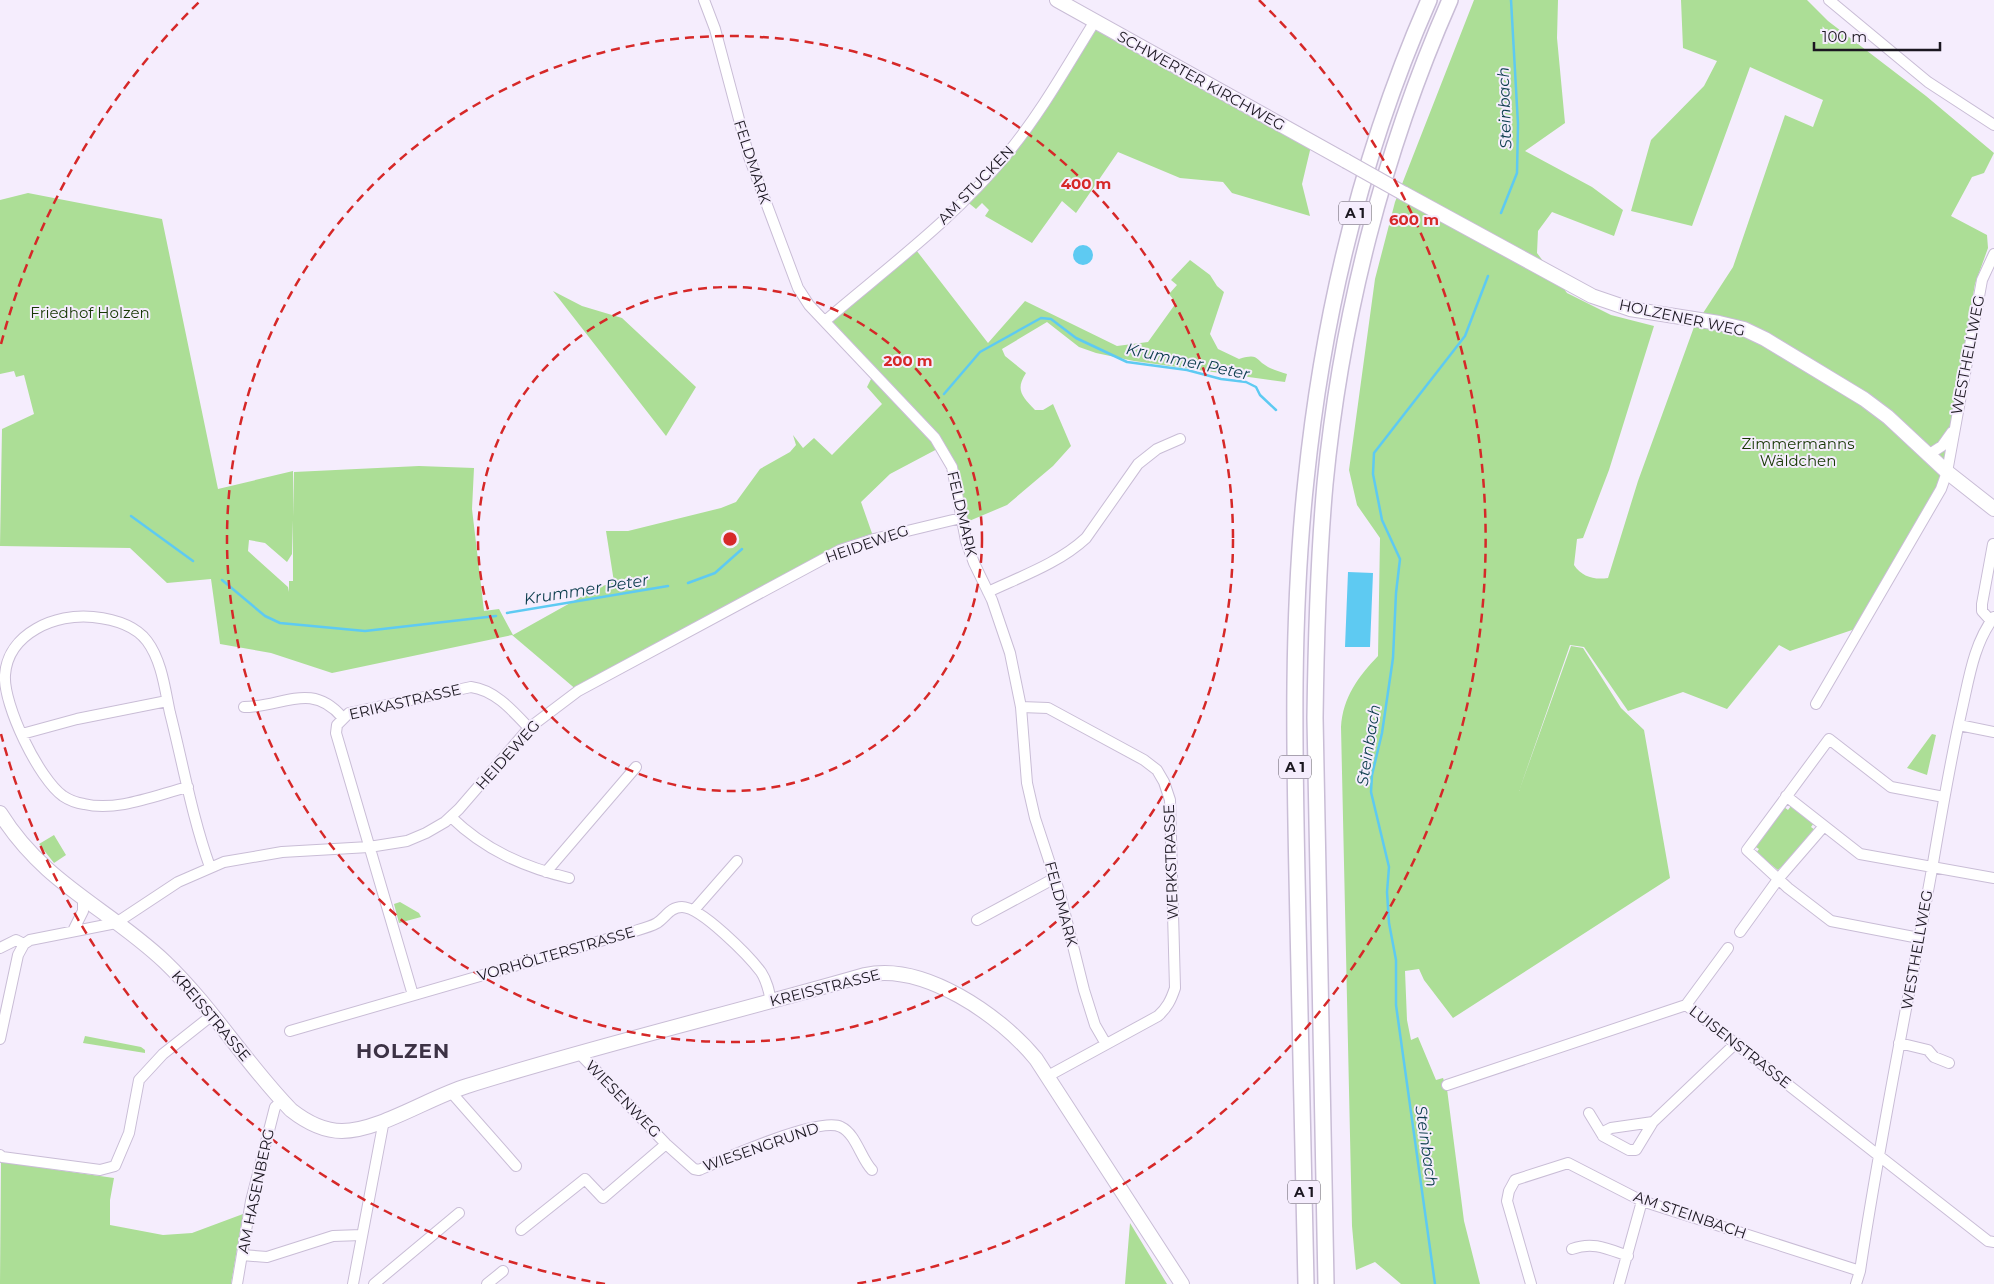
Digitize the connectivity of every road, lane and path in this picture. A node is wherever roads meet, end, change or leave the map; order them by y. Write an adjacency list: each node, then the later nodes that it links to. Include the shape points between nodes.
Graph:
1 (704, 0): 10 (street, FELDMARK, via 715,29 749,157 791,274 804,297)
2 (1057, 0): 6 (main road, SCHWERTER KIRCHWEG)
3 (1429, 0): 94 (highway, A 1, via 1373,150 1348,239 1319,378 1305,483 1295,713)
4 (1450, 0): 95 (highway, A 1, via 1416,84 1367,246 1339,380 1325,484 1316,641 1315,736)
5 (1829, 0): 7 (street, via 1928,82)
6 (1095, 21): 8 (main road, SCHWERTER KIRCHWEG); 10 (street, AM STUCKEN, via 1030,123 989,175 945,219)
7 (1994, 125)
8 (1346, 161): 13 (main road, HOLZENER WEG, bridge, via 1592,296 1630,309 1744,329 1765,339 1864,399)
9 (1994, 254): 11 (street, WESTHELLWEG, via 1982,280)
10 (825, 321): 16 (street, FELDMARK, via 941,447 955,476)
11 (1954, 429): 13 (street, WESTHELLWEG, via 1942,446); 14 (street, WESTHELLWEG)
12 (1180, 439): 18 (street, via 1158,449 1138,464 1077,546 1055,561)
13 (1928, 455): 14 (main road, HOLZENER WEG)
14 (1947, 472): 15 (main road, HOLZENER WEG); 21 (street, via 1936,498)
15 (1994, 509)
16 (961, 518): 18 (street, FELDMARK, via 974,563); 26 (street, HEIDEWEG, via 874,539 818,561 578,691)
17 (1993, 544): 19 (street, WESTHELLWEG, via 1982,612)
18 (988, 592): 23 (street, FELDMARK, via 1010,653)
19 (1993, 619): 25 (street, WESTHELLWEG, via 1974,659)
20 (168, 701): 28 (street, via 77,719); 28 (street, via 152,649 140,632 105,619 85,616 66,619 32,631 13,651 8,662 7,690); 30 (street)
21 (1816, 704)
22 (244, 707): 24 (street, via 310,698 331,706)
23 (1021, 707): 42 (street, FELDMARK, via 1030,800); 63 (street, WERKSTRASSE, via 1048,708 1144,760 1156,770 1170,800 1174,988 1166,1008 1158,1016)
24 (342, 717): 26 (street, ERIKASTRASSE, via 371,707 470,687 483,689 496,697); 36 (street, ERIKASTRASSE, via 336,733)
25 (1959, 724): 27 (street); 32 (street, WESTHELLWEG)
26 (529, 728): 34 (street, HEIDEWEG)
27 (1994, 732)
28 (22, 734): 30 (street, via 52,786 78,802 107,806)
29 (636, 767): 40 (street)
30 (188, 787): 38 (street)
31 (1786, 796): 32 (street, via 1829,739 1891,788); 35 (street); 43 (street, via 1747,850)
32 (1944, 797): 39 (street, WESTHELLWEG)
33 (0, 813): 45 (main road, KREISSTRASSE, via 32,857)
34 (451, 817): 36 (street, HEIDEWEG, via 409,840); 40 (street, via 464,830 502,855)
35 (1824, 826): 39 (street, via 1860,854); 43 (street)
36 (369, 848): 38 (street, HEIDEWEG, via 264,854); 55 (street)
37 (737, 861): 46 (street)
38 (210, 867): 48 (street, HEIDEWEG, via 167,888)
39 (1932, 867): 44 (street); 51 (street, WESTHELLWEG)
40 (546, 872): 41 (street)
41 (569, 878)
42 (1055, 878): 47 (street); 63 (street, FELDMARK, via 1084,990 1095,1024)
43 (1778, 878): 50 (street); 51 (street, via 1831,921)
44 (1994, 878)
45 (83, 899): 48 (main road, KREISSTRASSE); 49 (street, via 83,911)
46 (694, 910): 55 (street, VORHÖLTERSTRASSE, via 683,906 675,908 648,927); 56 (street, via 749,957 762,974)
47 (977, 920)
48 (116, 923): 49 (street, HEIDEWEG); 58 (main road, KREISSTRASSE, via 164,961)
49 (73, 931): 52 (street, HEIDEWEG, via 36,937)
50 (1740, 932)
51 (1919, 938): 62 (street, WESTHELLWEG)
52 (24, 944): 53 (street, HEIDEWEG, via 16,940); 60 (street, via 18,955)
53 (0, 948)
54 (1728, 948): 57 (street)
55 (412, 995): 59 (street, VORHÖLTERSTRASSE)
56 (771, 1001): 64 (main road, KREISSTRASSE); 66 (main road, KREISSTRASSE, via 875,973 897,973 919,979 969,1002 1025,1045)
57 (1686, 1005): 61 (street, LUISENSTRASSE); 67 (street, LUISENSTRASSE)
58 (212, 1016): 69 (main road, KREISSTRASSE); 75 (street, via 145,1072 136,1087 130,1134 116,1166 100,1170)
59 (290, 1031)
60 (0, 1039)
61 (1736, 1043): 72 (street); 76 (street, LUISENSTRASSE)
62 (1899, 1043): 65 (street, via 1928,1050 1934,1057); 76 (street, WESTHELLWEG)
63 (1106, 1044): 66 (street)
64 (580, 1054): 68 (main road, KREISSTRASSE); 74 (street, WIESENWEG)
65 (1950, 1063)
66 (1048, 1076): 93 (main road, KREISSTRASSE)
67 (1447, 1085)
68 (450, 1092): 71 (main road, KREISSTRASSE); 77 (street)
69 (282, 1101): 71 (main road, KREISSTRASSE, via 300,1118 333,1130 354,1129); 85 (street, AM HASENBERG, via 275,1108 251,1201)
70 (1589, 1113): 73 (street)
71 (384, 1120): 82 (street)
72 (1653, 1122): 73 (street, via 1611,1128); 73 (street, via 1636,1150 1629,1150)
73 (1603, 1136)
74 (666, 1144): 78 (street, WIESENGRUND, via 688,1166 699,1170 784,1136 834,1124 847,1130); 81 (street, via 603,1198 585,1179)
75 (0, 1155)
76 (1877, 1155): 83 (street, LUISENSTRASSE, via 1988,1241); 88 (street, WESTHELLWEG)
77 (516, 1166)
78 (872, 1170)
79 (1642, 1201): 86 (street); 88 (street, AM STEINBACH); 96 (street, AM STEINBACH, via 1568,1163 1516,1180 1507,1201)
80 (459, 1213): 91 (street)
81 (521, 1230)
82 (362, 1235): 85 (street, via 333,1236 267,1257); 90 (street)
83 (1994, 1242)
84 (1572, 1249): 86 (street, via 1595,1244)
85 (242, 1255): 89 (street, AM HASENBERG)
86 (1628, 1256): 97 (street)
87 (503, 1271): 92 (street)
88 (1860, 1271): 98 (street, WESTHELLWEG)
89 (237, 1284)
90 (353, 1284)
91 (374, 1284)
92 (487, 1284)
93 (1182, 1284)
94 (1306, 1284)
95 (1326, 1284)
96 (1531, 1284)
97 (1619, 1284)
98 (1856, 1284)

